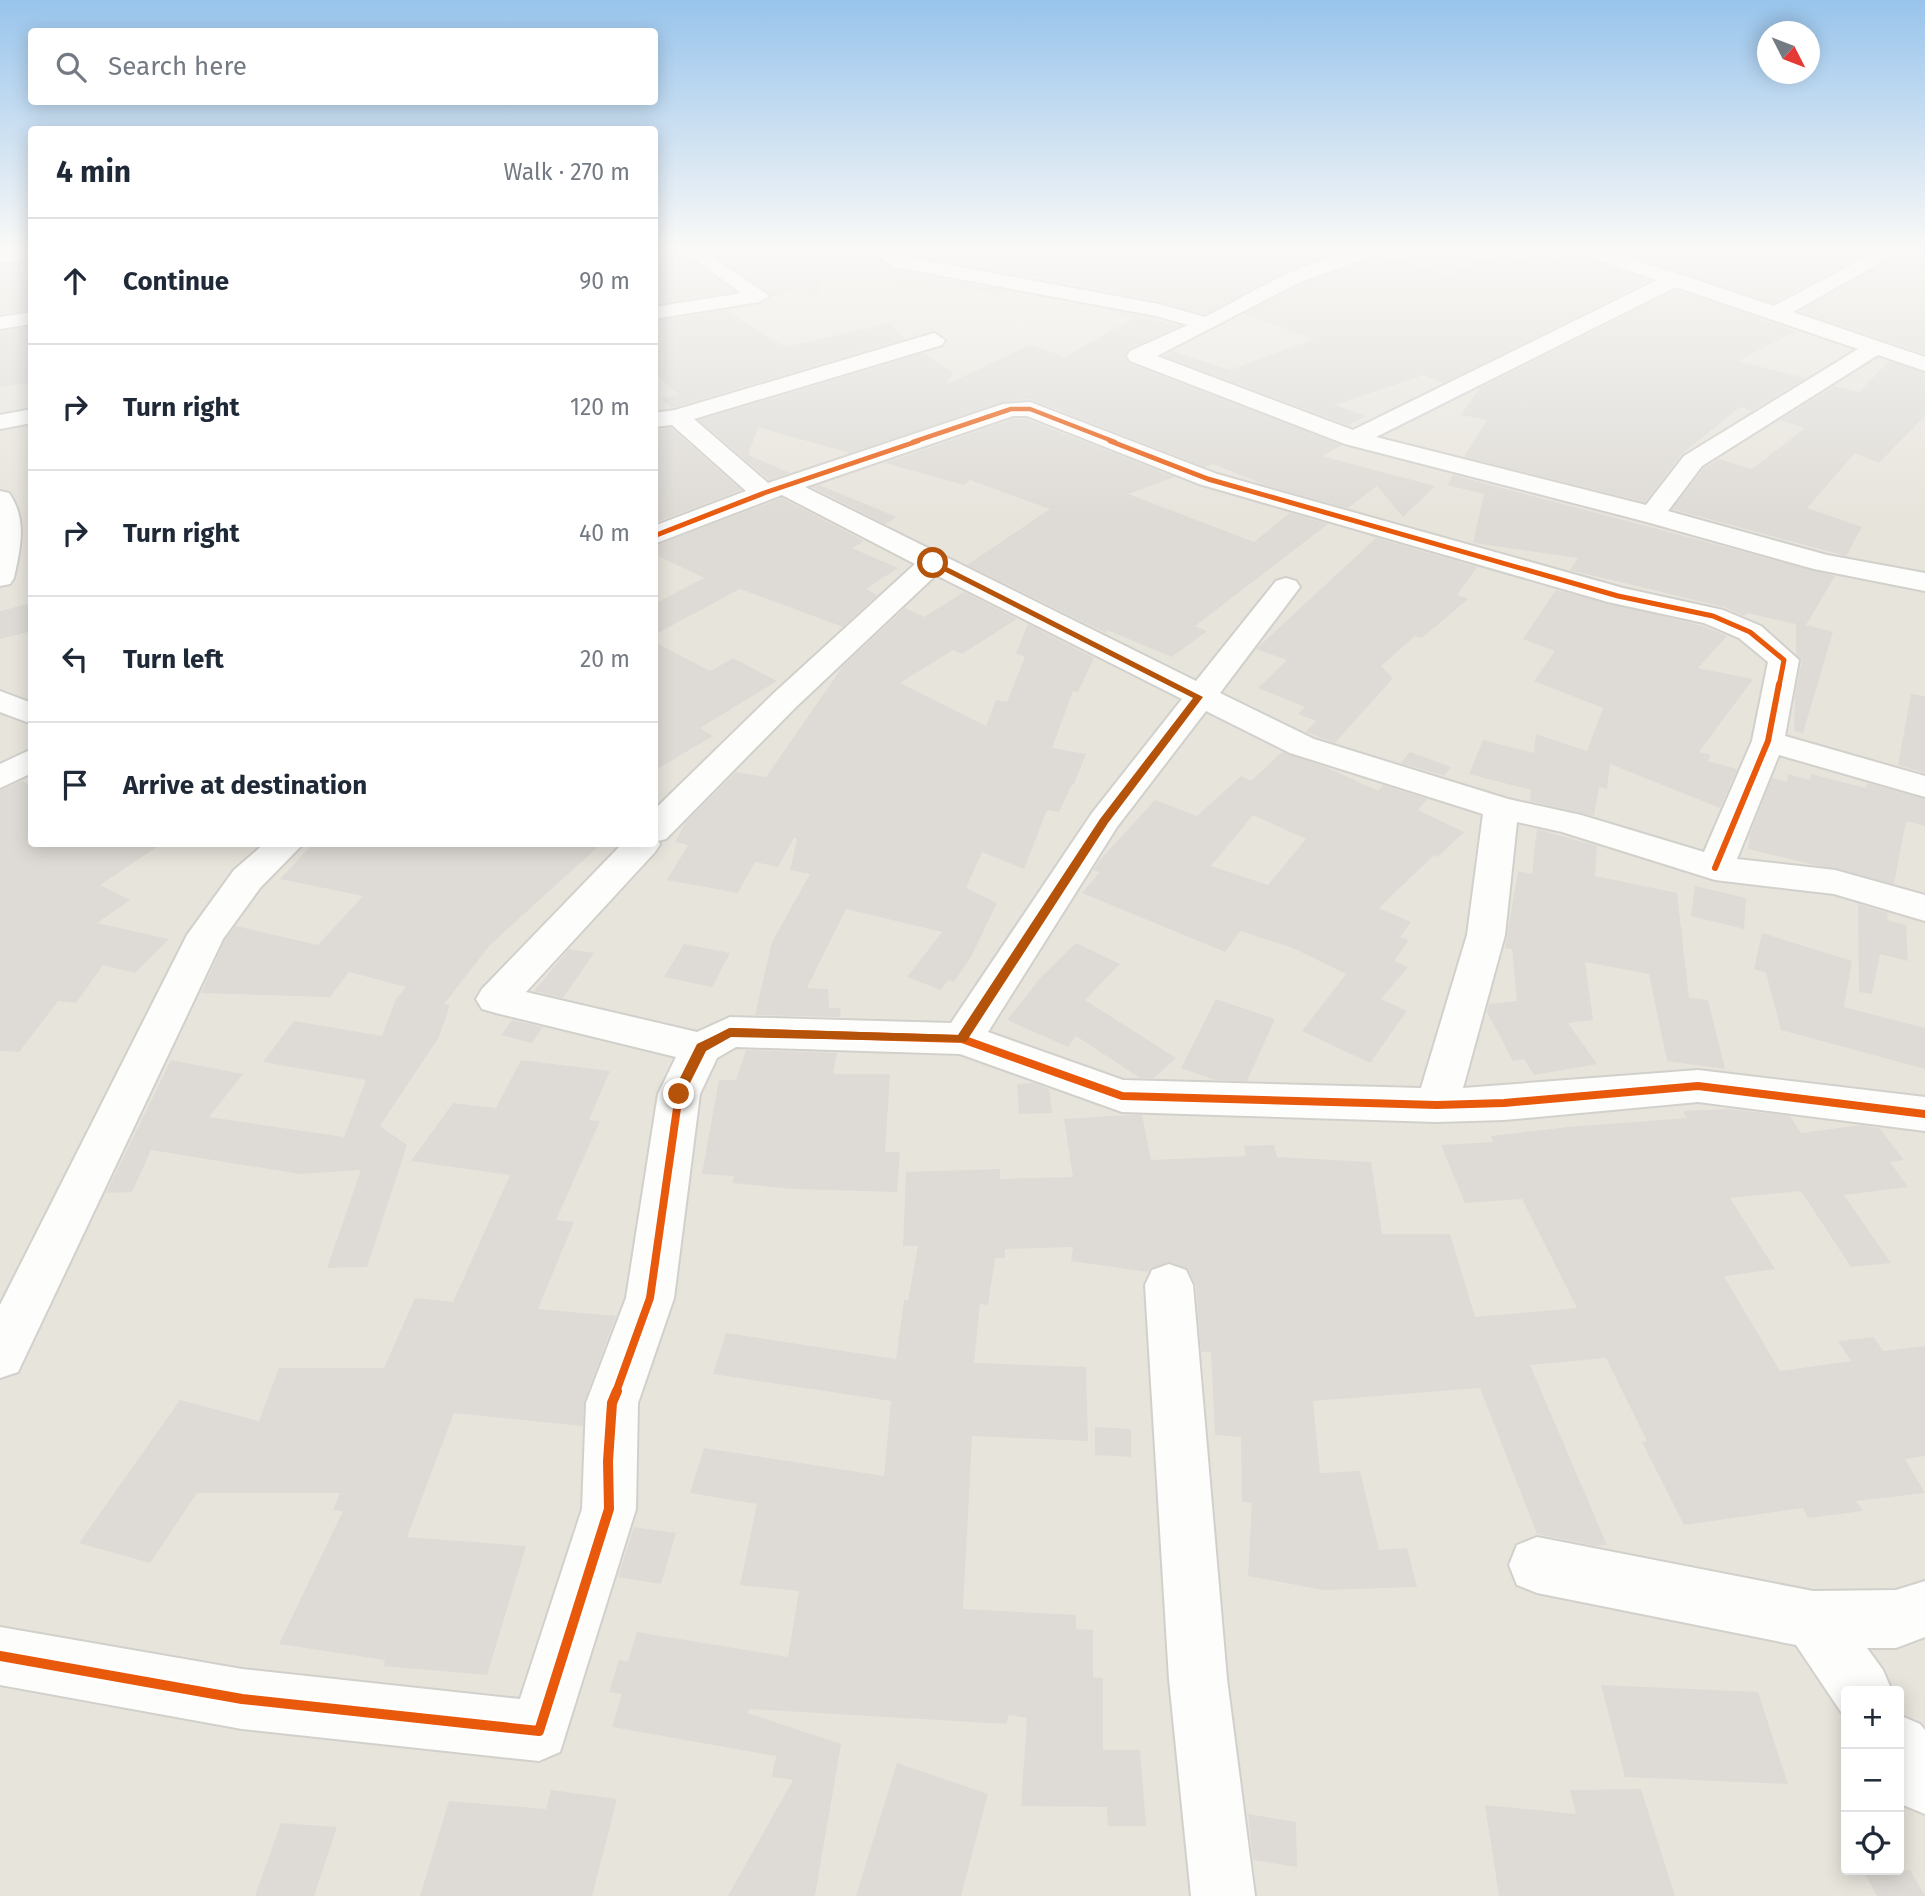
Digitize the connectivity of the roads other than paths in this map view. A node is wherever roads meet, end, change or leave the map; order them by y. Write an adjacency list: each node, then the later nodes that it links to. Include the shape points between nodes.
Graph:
1 (1176, 338): 10 (street, via 1138,356)
2 (1556, 338): 10 (street)
3 (1852, 338): 5 (street)
4 (934, 340): 8 (street)
5 (1876, 347): 6 (street); 13 (street, via 1693,461)
6 (1925, 364)
7 (28, 417): 9 (street)
8 (666, 419): 11 (street)
9 (0, 422)
10 (1354, 439): 13 (street)
11 (774, 489): 15 (street); 16 (street, via 884,535); 21 (street, via 1011,409 1030,409 1208,480 1618,596 1713,616 1750,632 1784,660)
12 (0, 499): 14 (street)
13 (1652, 515): 18 (street, via 1824,563)
14 (21, 531): 17 (street)
15 (658, 534)
16 (933, 563): 20 (street); 26 (street, via 785,700)
17 (0, 578)
18 (1925, 582)
19 (1286, 587): 20 (street)
20 (1199, 697): 25 (street, via 1301,746); 31 (street, via 1104,821)
21 (1768, 741): 24 (street); 29 (street)
22 (28, 761): 23 (street)
23 (0, 778)
24 (1925, 787)
25 (1501, 808): 29 (street, via 1569,823); 33 (street, via 1486,935)
26 (658, 827)
27 (282, 847): 36 (street, via 247,879 206,935)
28 (639, 847): 32 (street, via 496,999)
29 (1715, 868): 30 (street, via 1835,882)
30 (1925, 908)
31 (962, 1039): 32 (street, via 730,1032); 33 (street, via 1122,1096)
32 (701, 1048): 40 (street, via 679,1094 650,1298 612,1403 609,1509 539,1731 242,1699)
33 (1437, 1105): 34 (street, via 1698,1086)
34 (1925, 1114)
35 (1169, 1285): 44 (street, via 1198,1679)
36 (0, 1356)
37 (1537, 1565): 39 (street)
38 (1925, 1609): 39 (street, via 1896,1619)
39 (1813, 1620): 41 (street)
40 (0, 1656)
41 (1859, 1686)
42 (1902, 1749): 43 (street)
43 (1925, 1783)
44 (1223, 1896)

